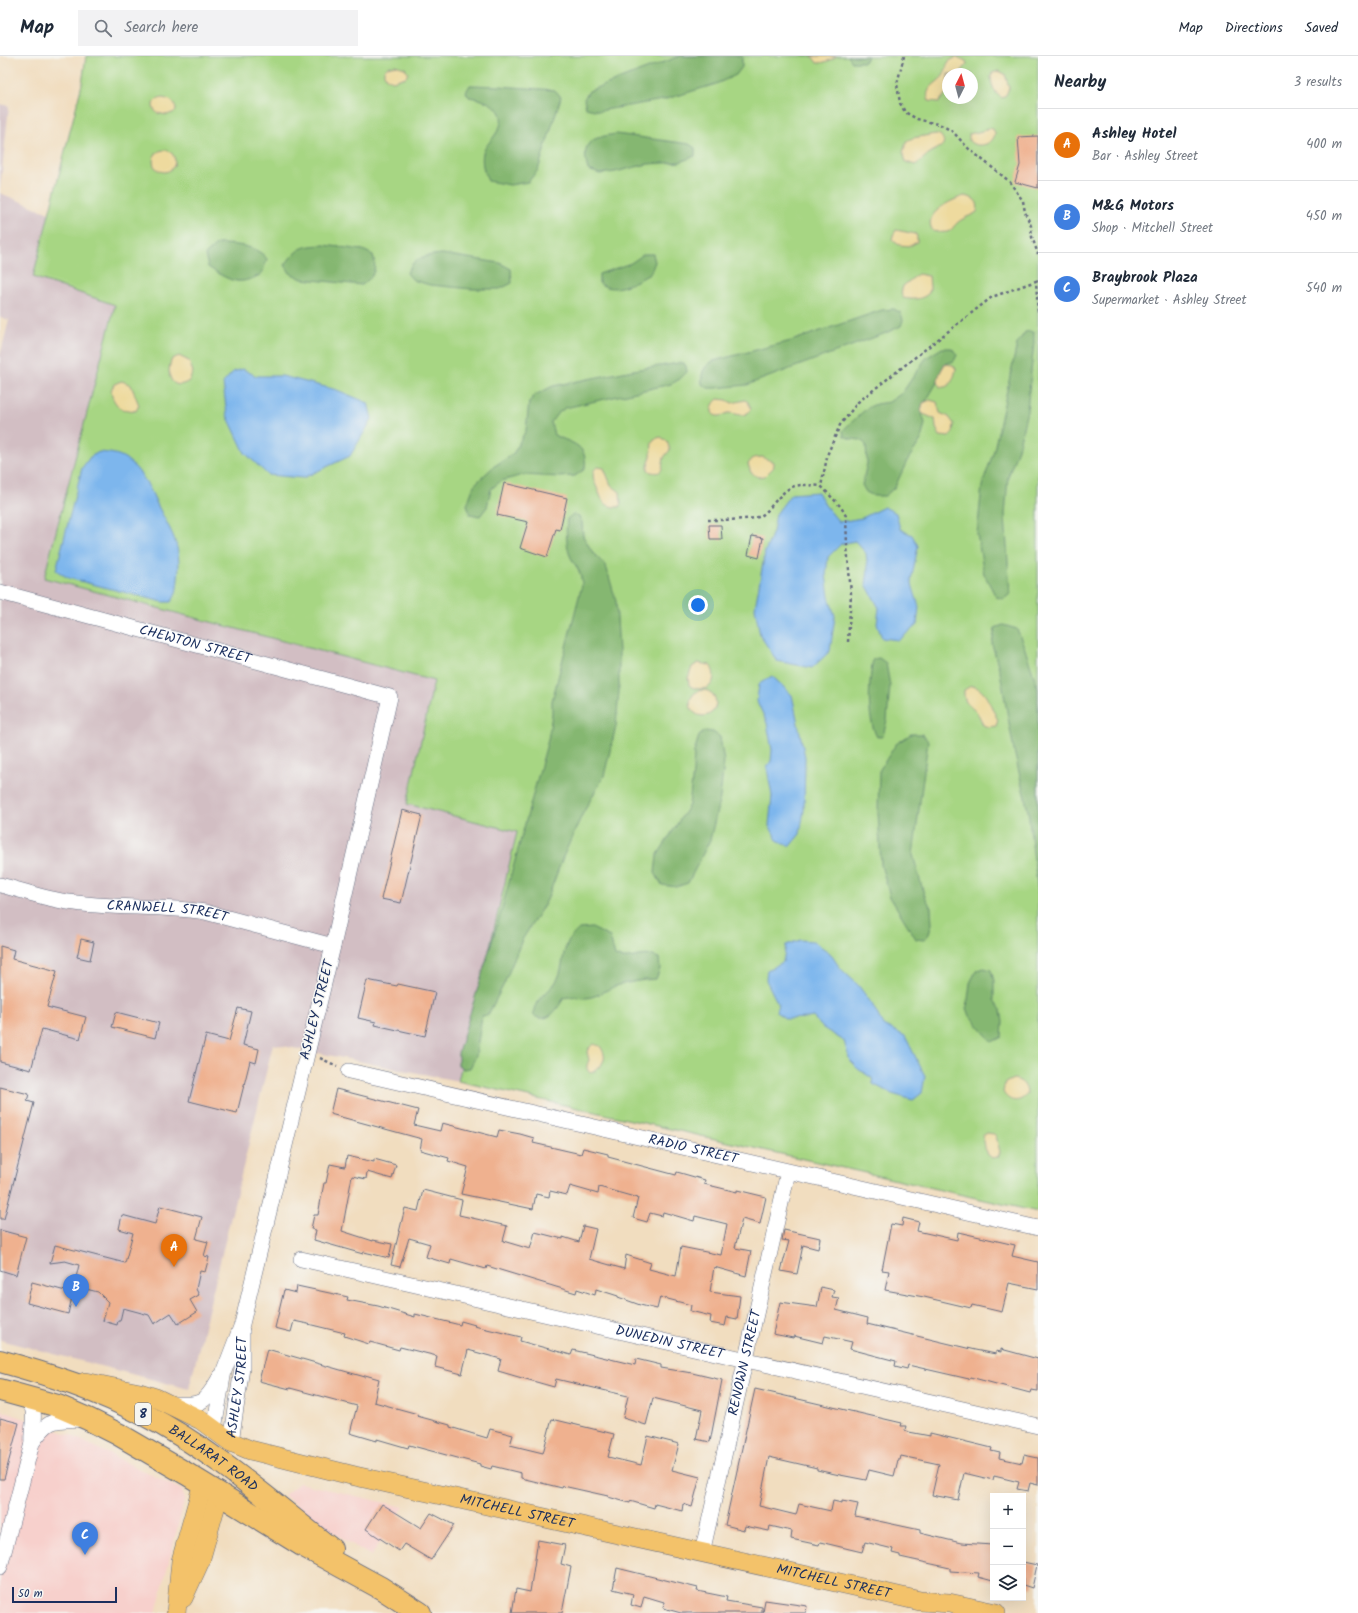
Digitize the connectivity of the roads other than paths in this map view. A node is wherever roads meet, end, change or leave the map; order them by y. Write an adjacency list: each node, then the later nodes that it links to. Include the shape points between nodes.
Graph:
1 (0, 592): 2 (street, CHEWTON STREET)
2 (390, 697): 4 (street, ASHLEY STREET)
3 (0, 884): 4 (street, CRANWELL STREET, via 66,902 205,912)
4 (333, 946): 9 (street, ASHLEY STREET)
5 (348, 1071): 6 (street, RADIO STREET)
6 (788, 1172): 7 (street, RADIO STREET); 10 (street, RENOWN STREET)
7 (1038, 1228)
8 (301, 1259): 10 (street, DUNEDIN STREET)
9 (242, 1324): 12 (street, ASHLEY STREET); 20 (street, ASHLEY STREET, via 243,1363)
10 (746, 1360): 18 (street, DUNEDIN STREET); 24 (street, RENOWN STREET)
11 (0, 1361): 13 (highway, BALLARAT ROAD / 8)
12 (226, 1366): 16 (street, via 203,1402); 19 (street, ASHLEY STREET)
13 (52, 1375): 16 (main road, MITCHELL STREET, via 140,1393); 22 (highway, BALLARAT ROAD / 8, via 88,1388 144,1415)
14 (0, 1390): 15 (highway, BALLARAT ROAD / 8)
15 (23, 1396): 17 (highway, BALLARAT ROAD / 8); 21 (street, via 31,1403 33,1410)
16 (168, 1404): 19 (main road, MITCHELL STREET)
17 (88, 1418): 21 (street, via 49,1424); 23 (highway, BALLARAT ROAD / 8)
18 (1038, 1426)
19 (214, 1429): 20 (main road, MITCHELL STREET); 22 (main road, ASHLEY STREET)
20 (231, 1442): 22 (main road, ASHLEY STREET); 24 (main road, MITCHELL STREET, via 250,1450 348,1474)
21 (32, 1443): 25 (street)
22 (218, 1461): 23 (highway, ASHLEY STREET); 26 (highway, BALLARAT ROAD / 8)
23 (211, 1488): 26 (highway, BALLARAT ROAD / 8, via 302,1545); 28 (main road, ASHLEY STREET, via 200,1561)
24 (702, 1553): 27 (main road, MITCHELL STREET)
25 (0, 1568)
26 (381, 1588): 29 (highway, BALLARAT ROAD / 8)
27 (920, 1601): 30 (main road); 31 (main road, MITCHELL STREET, via 949,1603)
28 (177, 1612)
29 (420, 1613)
30 (944, 1613)
31 (996, 1613)

